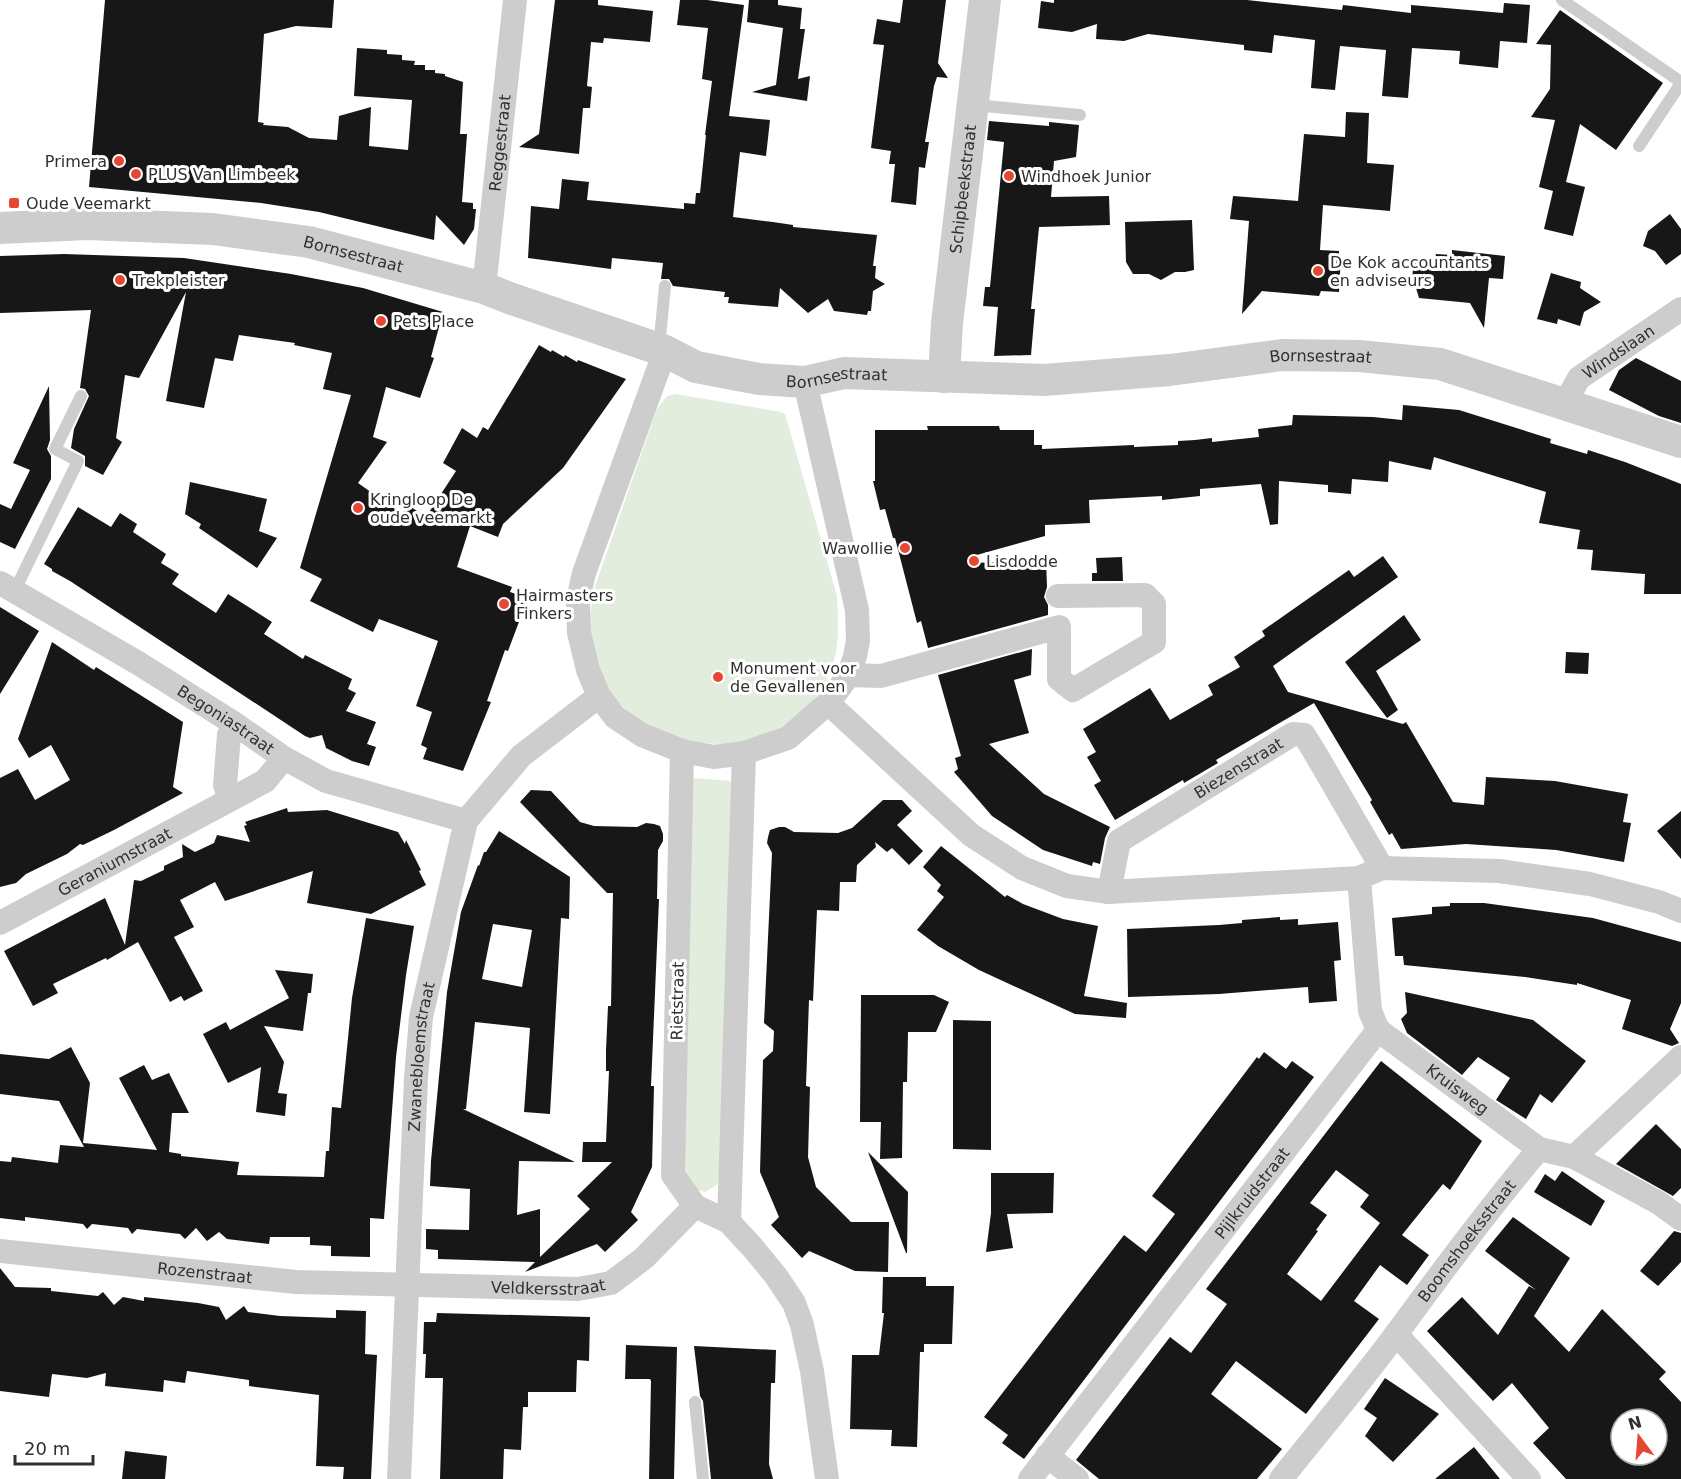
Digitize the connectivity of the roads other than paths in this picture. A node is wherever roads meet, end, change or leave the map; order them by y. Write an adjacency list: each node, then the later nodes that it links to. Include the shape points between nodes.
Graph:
1 (514, 0): 10 (street, Reggestraat)
2 (985, 0): 5 (street, Schipbeekstraat)
3 (1562, 0): 4 (lane)
4 (1681, 82): 7 (lane)
5 (972, 105): 6 (lane); 13 (street, Schipbeekstraat)
6 (1080, 115)
7 (1639, 146)
8 (0, 228): 10 (street, Bornsestraat, via 87,224 213,229 309,242)
9 (665, 286): 12 (lane)
10 (484, 288): 12 (street, Bornsestraat)
11 (1681, 309): 16 (street, Windslaan, via 1579,378)
12 (662, 350): 14 (street, Bornsestraat, via 696,367 759,379); 21 (street, via 578,600 579,633)
13 (944, 377): 14 (street, Bornsestraat, via 844,373); 16 (street, Bornsestraat, via 1086,378 1282,355 1359,356 1440,364)
14 (805, 382): 20 (street, via 857,610 858,641)
15 (81, 396): 18 (lane, via 55,449 78,461)
16 (1565, 403): 17 (street, Bornsestraat)
17 (1681, 442)
18 (7, 588): 23 (street, Begoniastraat)
19 (1058, 596): 20 (street, via 1145,595 1154,604 1154,642 1073,690 1059,679 1059,627 881,676)
20 (849, 675): 22 (street)
21 (599, 696): 24 (street, via 615,717 642,735); 28 (street, Zwanebloemstraat, via 521,756)
22 (828, 703): 25 (street, via 788,738); 31 (street, via 971,835 1022,868 1067,886)
23 (235, 724): 26 (street, Begoniastraat); 27 (street, via 229,735 225,785)
24 (682, 751): 25 (street, via 714,757); 38 (street, Rietstraat, via 673,1175)
25 (744, 753): 40 (street)
26 (284, 758): 27 (street, Geraniumstraat, via 265,781); 28 (street, Begoniastraat, via 326,781)
27 (230, 799): 33 (street, Geraniumstraat)
28 (466, 821): 42 (street, Zwanebloemstraat, via 421,1017)
29 (1382, 868): 30 (street); 31 (street, Biezenstraat, via 1304,735 1293,734 1119,841); 32 (street, via 1499,871 1590,884)
30 (1359, 878): 31 (street); 34 (street, via 1370,1011)
31 (1109, 892)
32 (1681, 911)
33 (0, 923)
34 (1378, 1030): 36 (street, Kruisweg); 45 (street, Pijlkruidstraat)
35 (1681, 1057): 37 (street)
36 (1539, 1149): 37 (street); 43 (street, Boomshoeksstraat)
37 (1574, 1157): 39 (street)
38 (695, 1206): 40 (street, Rietstraat); 42 (street, Veldkersstraat, via 644,1258 610,1282 578,1289)
39 (1681, 1219)
40 (729, 1222): 48 (street, Rietstraat, via 794,1303 812,1371)
41 (0, 1251): 42 (street, Rozenstraat, via 296,1282)
42 (409, 1286): 46 (street, Zwanebloemstraat)
43 (1396, 1334): 51 (street, Boomshoeksstraat); 52 (street)
44 (695, 1402): 47 (lane)
45 (1047, 1456): 49 (street, Pijlkruidstraat); 50 (street)
46 (399, 1479)
47 (703, 1479)
48 (827, 1479)
49 (1030, 1479)
50 (1077, 1479)
51 (1281, 1479)
52 (1529, 1479)

